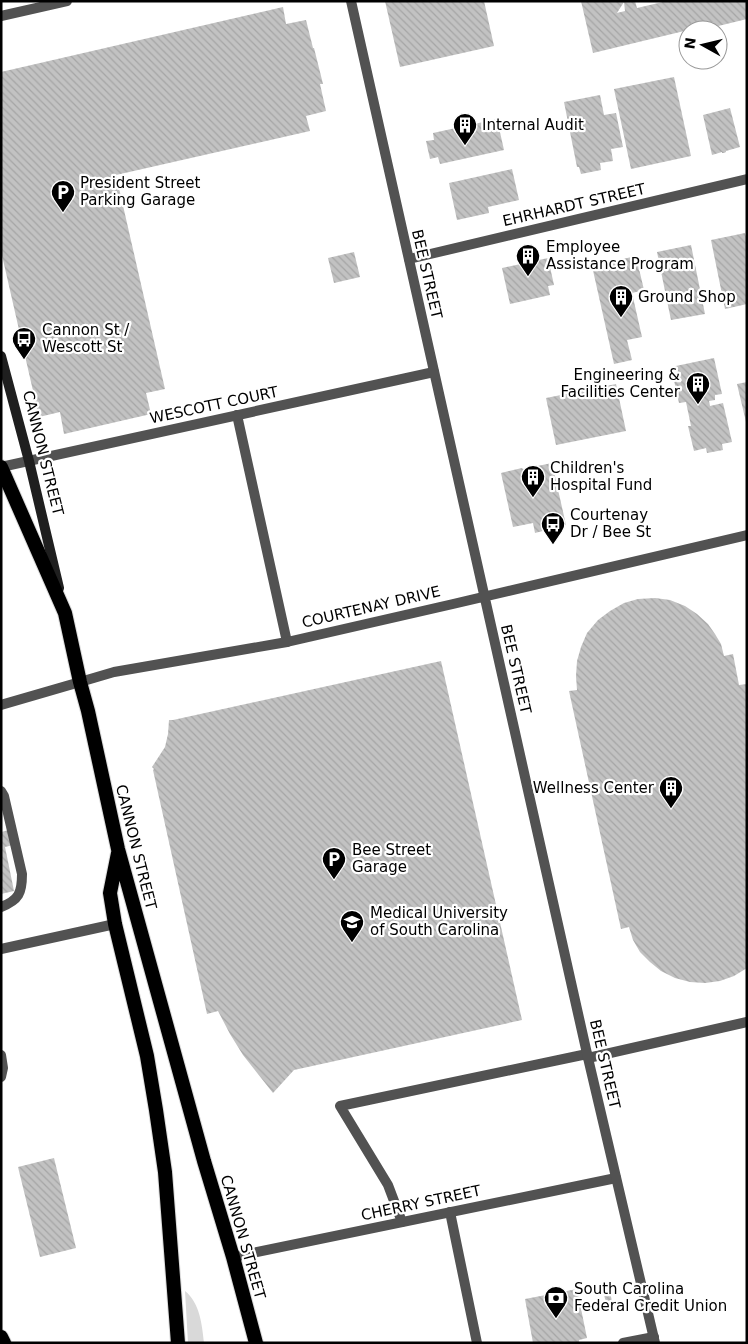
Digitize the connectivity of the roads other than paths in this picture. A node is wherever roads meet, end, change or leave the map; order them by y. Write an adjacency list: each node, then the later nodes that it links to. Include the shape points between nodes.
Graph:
1 (67, 1): 3 (street)
2 (351, 1): 5 (street, BEE STREET)
3 (1, 16)
4 (747, 179): 5 (street, EHRHARDT STREET)
5 (409, 259): 7 (street, BEE STREET)
6 (1, 356): 9 (main road, CANNON STREET)
7 (434, 372): 8 (street, WESCOTT COURT); 12 (street, BEE STREET)
8 (237, 415): 9 (street, WESCOTT COURT); 14 (street)
9 (29, 461): 10 (street, WESCOTT COURT); 13 (main road, CANNON STREET)
10 (1, 467): 13 (highway)
11 (747, 535): 12 (street, COURTENAY DRIVE)
12 (485, 597): 14 (street, COURTENAY DRIVE); 25 (street, BEE STREET)
13 (65, 613): 15 (highway, CANNON STREET)
14 (287, 642): 15 (street, COURTENAY DRIVE, via 114,672)
15 (80, 682): 16 (street, COURTENAY DRIVE); 18 (highway, CANNON STREET)
16 (1, 705)
17 (1, 791): 19 (street, via 22,874 22,886 12,902)
18 (118, 849): 20 (highway, via 110,894); 30 (highway, CANNON STREET)
19 (1, 907)
20 (115, 924): 21 (street); 34 (highway, via 147,1056 156,1110 165,1172)
21 (1, 949)
22 (746, 1022): 23 (street); 25 (street)
23 (747, 1033)
24 (1, 1055): 26 (street)
25 (587, 1056): 27 (street, BEE STREET); 29 (street, via 340,1106 388,1186)
26 (1, 1077)
27 (616, 1178): 28 (street, CHERRY STREET); 32 (street, BEE STREET)
28 (450, 1212): 29 (street, CHERRY STREET); 36 (street)
29 (402, 1222): 30 (street, CHERRY STREET)
30 (233, 1258): 35 (highway, CANNON STREET)
31 (1, 1337): 33 (highway)
32 (654, 1340): 37 (street)
33 (4, 1343)
34 (178, 1343)
35 (256, 1343)
36 (477, 1343)
37 (623, 1343)

